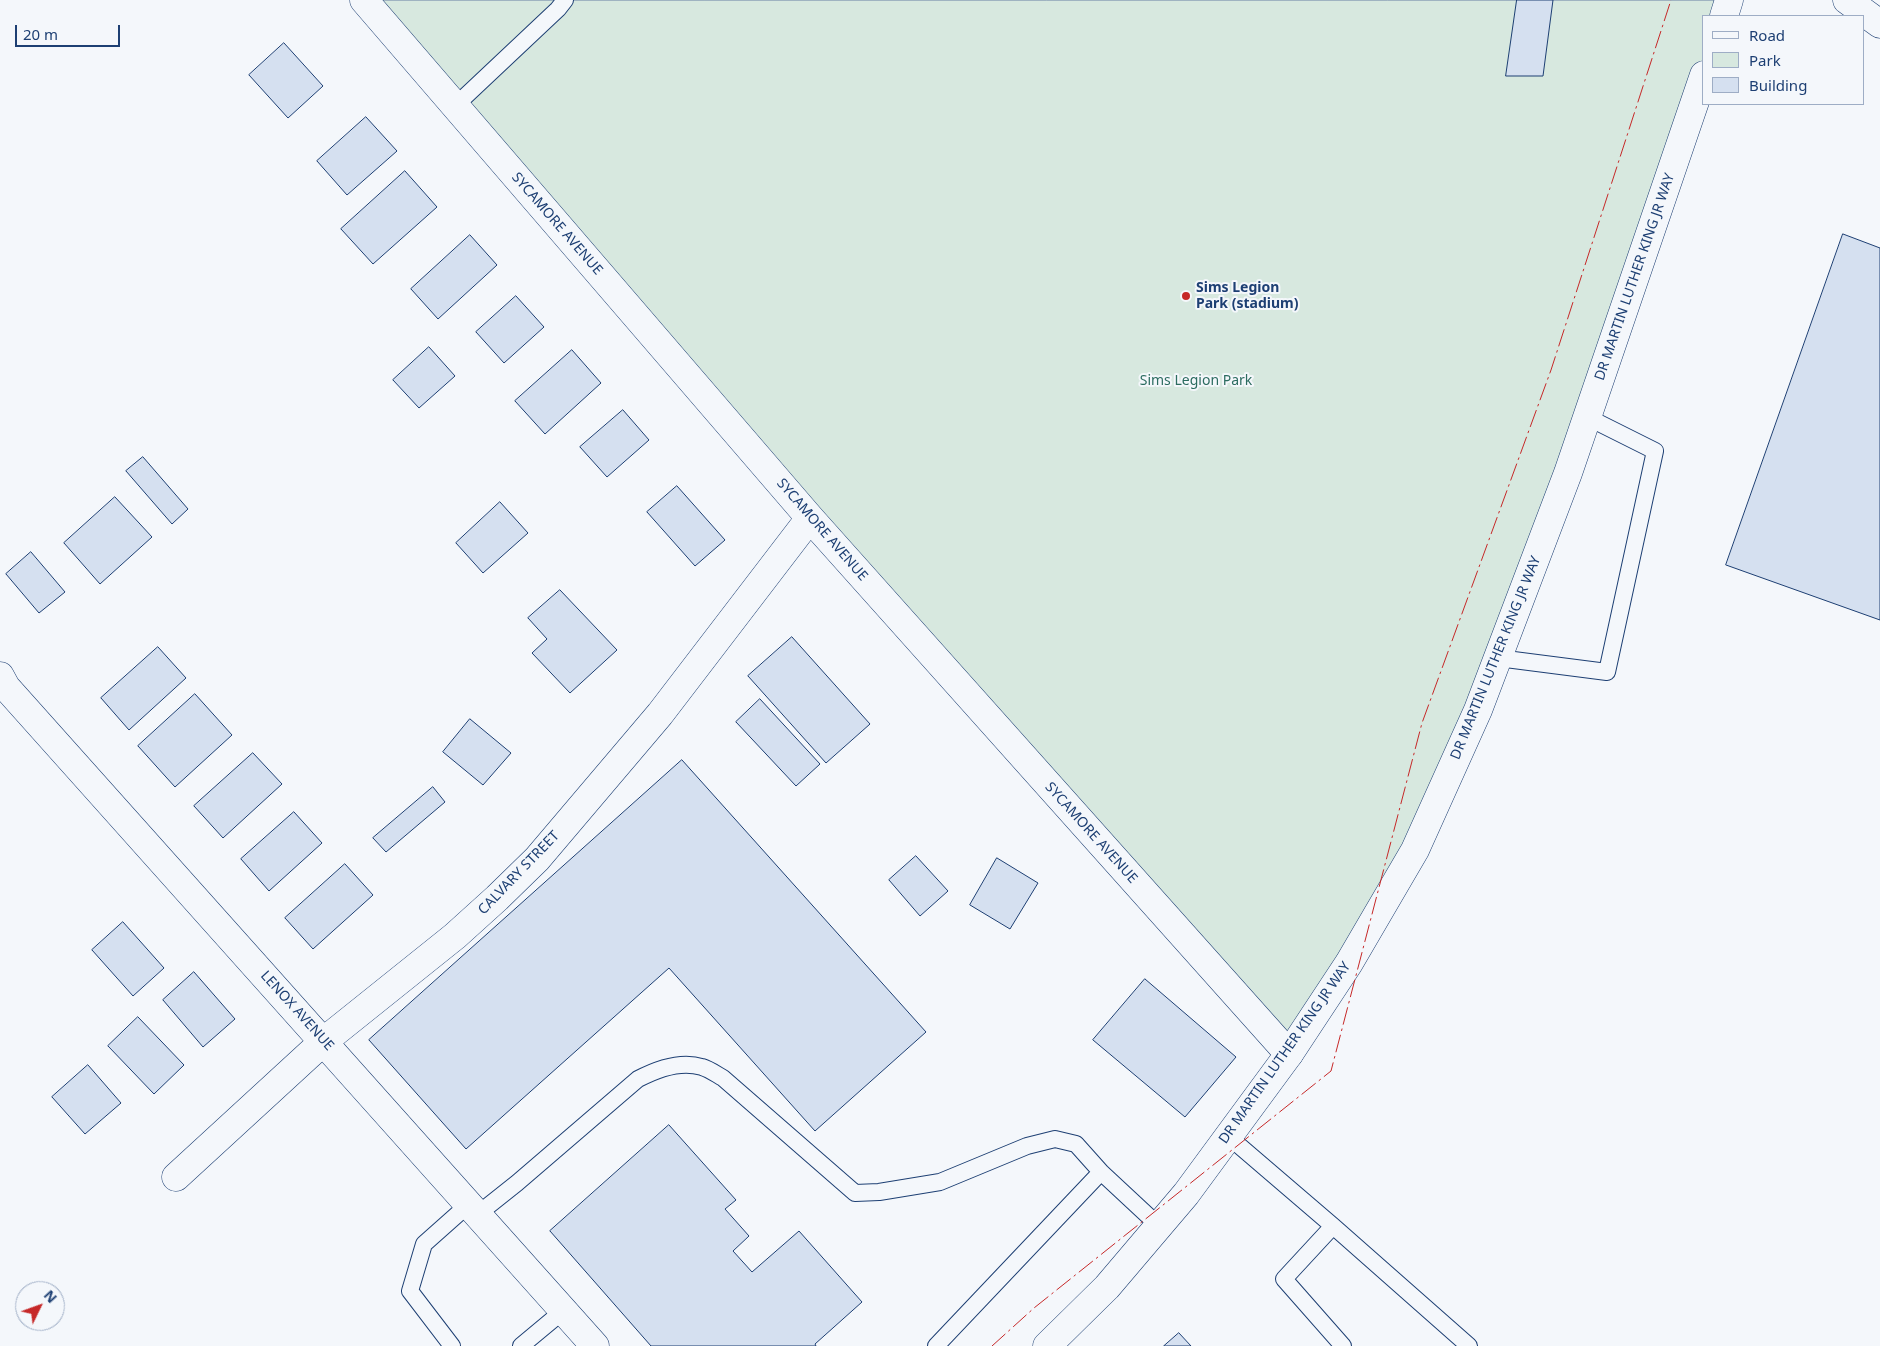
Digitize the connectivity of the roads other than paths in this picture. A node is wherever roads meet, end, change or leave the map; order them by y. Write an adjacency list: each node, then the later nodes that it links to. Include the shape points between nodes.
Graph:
1 (364, 0): 8 (street, SYCAMORE AVENUE)
2 (565, 0): 8 (lane)
3 (1729, 0): 5 (street)
4 (1847, 0): 6 (street)
5 (1724, 15)
6 (1880, 24)
7 (1702, 81): 9 (street, DR MARTIN LUTHER KING JR WAY)
8 (455, 106): 10 (street, SYCAMORE AVENUE)
9 (1587, 417): 11 (street, DR MARTIN LUTHER KING JR WAY); 11 (lane, via 1655,451 1607,672)
10 (810, 518): 13 (street, CALVARY STREET, via 660,714 537,859 455,936); 14 (street, SYCAMORE AVENUE)
11 (1498, 658): 14 (street, DR MARTIN LUTHER KING JR WAY, via 1478,710 1414,850 1349,963)
12 (0, 676): 13 (street, LENOX AVENUE, via 6,687)
13 (324, 1042): 17 (street, CALVARY STREET); 18 (street, LENOX AVENUE)
14 (1289, 1054): 15 (street, DR MARTIN LUTHER KING JR WAY)
15 (1228, 1136): 19 (street, DR MARTIN LUTHER KING JR WAY); 20 (lane)
16 (1101, 1172): 18 (lane, via 1076,1144 1055,1139 1027,1146 940,1182 879,1192 855,1192 723,1078 702,1067 681,1065 658,1069 638,1079 517,1183); 19 (lane); 25 (lane)
17 (176, 1177)
18 (473, 1209): 21 (street, LENOX AVENUE); 22 (lane, via 424,1244 410,1291)
19 (1159, 1226): 26 (street, DR MARTIN LUTHER KING JR WAY, via 1107,1287)
20 (1333, 1226): 27 (lane, via 1284,1279); 28 (lane)
21 (563, 1311): 23 (lane); 24 (street, LENOX AVENUE)
22 (452, 1346)
23 (521, 1346)
24 (594, 1346)
25 (936, 1346)
26 (1047, 1346)
27 (1343, 1346)
28 (1468, 1346)

